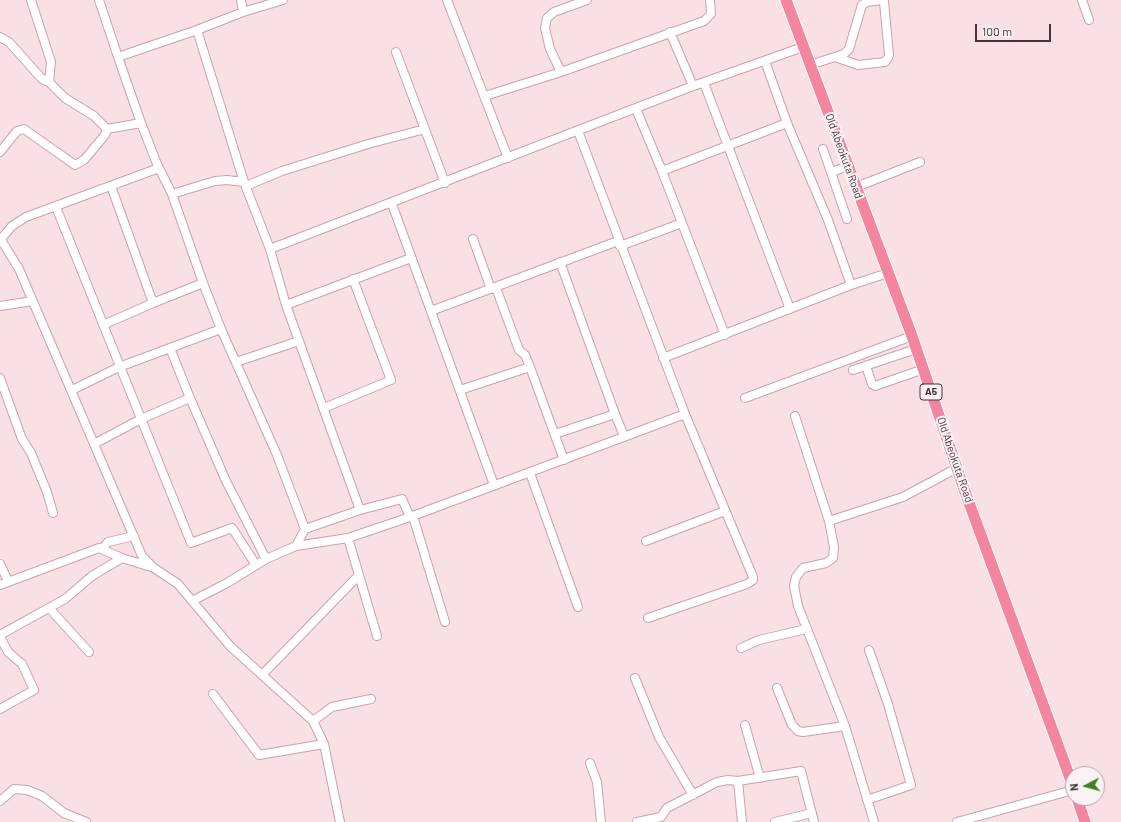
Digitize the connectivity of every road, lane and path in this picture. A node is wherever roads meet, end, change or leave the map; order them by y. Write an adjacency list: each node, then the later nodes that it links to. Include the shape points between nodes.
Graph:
1 (31, 0): 22 (street, via 51,62)
2 (100, 0): 17 (street)
3 (241, 0): 10 (street)
4 (284, 0): 10 (street)
5 (447, 0): 25 (street)
6 (587, 0): 21 (street, via 554,12 547,18 545,28 550,49)
7 (710, 0): 13 (street, via 712,10 708,18)
8 (786, 0): 15 (highway, Old Abeokuta Road / A5)
9 (1082, 0): 11 (street)
10 (243, 12): 12 (street)
11 (1089, 20)
12 (197, 30): 17 (street); 42 (street)
13 (670, 32): 21 (street); 24 (street)
14 (0, 37): 22 (street, via 9,42 42,79)
15 (803, 47): 19 (street); 20 (highway, Old Abeokuta Road / A5)
16 (396, 52): 30 (street)
17 (118, 57): 27 (street)
18 (835, 57): 18 (street, via 844,54 849,48 862,5 881,0 884,2 888,58 885,62 858,65); 20 (street)
19 (766, 60): 23 (street); 28 (street)
20 (810, 66): 37 (highway, Old Abeokuta Road / A5)
21 (561, 72): 25 (street)
22 (49, 82): 29 (street, via 65,98 94,116)
23 (704, 83): 24 (street); 32 (street)
24 (693, 86): 26 (street)
25 (485, 96): 35 (street)
26 (636, 109): 31 (street); 39 (street)
27 (140, 123): 29 (street); 38 (street)
28 (787, 123): 32 (street); 59 (street, via 828,220)
29 (107, 130): 34 (street, via 84,160 75,165 24,129 17,130)
30 (425, 130): 41 (street); 42 (street, via 368,144)
31 (578, 131): 35 (street); 52 (street)
32 (728, 147): 39 (street); 65 (street)
33 (823, 149): 40 (street)
34 (0, 152)
35 (508, 158): 41 (street)
36 (920, 162): 44 (street)
37 (848, 166): 40 (street); 44 (highway, Old Abeokuta Road / A5)
38 (159, 168): 43 (street); 45 (street)
39 (662, 171): 49 (street)
40 (832, 172): 48 (street)
41 (445, 183): 46 (street)
42 (245, 184): 45 (street, via 227,180 215,181); 53 (street)
43 (111, 186): 47 (street); 62 (street)
44 (856, 187): 56 (highway, Old Abeokuta Road / A5)
45 (172, 194): 58 (street)
46 (392, 204): 53 (street); 54 (street)
47 (56, 207): 50 (street, via 26,217 12,226); 67 (street)
48 (847, 219)
49 (682, 223): 52 (street); 69 (street)
50 (0, 239): 61 (street, via 19,269)
51 (473, 239): 60 (street)
52 (619, 243): 55 (street); 74 (street)
53 (270, 249): 63 (street)
54 (411, 258): 57 (street); 66 (street)
55 (560, 262): 60 (street); 87 (street)
56 (888, 273): 59 (street); 70 (highway, Old Abeokuta Road / A5)
57 (353, 279): 63 (street); 86 (street, via 390,380)
58 (203, 283): 62 (street); 68 (street)
59 (851, 286): 65 (street)
60 (494, 289): 66 (street); 78 (street, via 519,350)
61 (33, 301): 64 (street); 82 (street)
62 (153, 303): 67 (street)
63 (286, 305): 71 (street)
64 (0, 306)
65 (790, 309): 69 (street)
66 (432, 311): 83 (street)
67 (103, 325): 77 (street)
68 (221, 329): 72 (street); 75 (street)
69 (725, 335): 74 (street)
70 (912, 336): 73 (highway, Old Abeokuta Road / A5); 85 (street)
71 (299, 341): 75 (street); 86 (street)
72 (170, 348): 77 (street); 84 (street)
73 (916, 349): 76 (street); 79 (highway, Old Abeokuta Road / A5)
74 (663, 358): 88 (street)
75 (236, 362): 103 (street, via 277,455)
76 (866, 366): 79 (street, via 875,386); 80 (street)
77 (119, 367): 82 (street); 90 (street)
78 (530, 367): 83 (street); 91 (street)
79 (924, 369): 95 (highway, Old Abeokuta Road / A5)
80 (853, 370)
81 (0, 378): 100 (street, via 22,439 31,453 47,492)
82 (72, 390): 93 (street)
83 (460, 390): 97 (street)
84 (190, 398): 90 (street); 110 (street, via 226,481)
85 (745, 398)
86 (324, 408): 98 (street)
87 (615, 414): 91 (street); 92 (street)
88 (685, 414): 92 (street); 99 (street)
89 (795, 416): 102 (street)
90 (141, 419): 93 (street); 112 (street, via 191,543 232,528)
91 (555, 434): 94 (street)
92 (624, 436): 94 (street)
93 (94, 444): 104 (street)
94 (564, 460): 96 (street)
95 (957, 468): 102 (street, via 904,496); 139 (highway, Old Abeokuta Road / A5)
96 (530, 472): 97 (street); 118 (street)
97 (494, 485): 101 (street)
98 (360, 510): 101 (street, via 402,499); 103 (street)
99 (725, 511): 106 (street); 120 (street, via 753,580)
100 (53, 513)
101 (412, 517): 105 (street); 121 (street)
102 (829, 521): 122 (street, via 834,558 826,563 803,568 796,577 794,586)
103 (305, 529): 107 (street)
104 (134, 536): 108 (street, via 108,542); 113 (street, via 142,556)
105 (348, 538): 107 (street); 114 (street)
106 (646, 541)
107 (296, 546): 110 (street)
108 (102, 549): 109 (street); 115 (street, via 92,550)
109 (122, 558): 113 (street); 119 (street, via 92,576 79,589)
110 (266, 559): 112 (street)
111 (0, 564): 115 (street)
112 (256, 565): 117 (street)
113 (154, 568): 117 (street, via 172,580)
114 (359, 575): 124 (street); 128 (street)
115 (8, 581): 116 (street)
116 (0, 585)
117 (192, 601): 128 (street, via 230,646)
118 (578, 607)
119 (50, 608): 123 (street); 127 (street)
120 (648, 618)
121 (445, 622)
122 (806, 629): 125 (street, via 759,640); 136 (street)
123 (0, 636): 133 (street, via 8,652 22,664 34,690)
124 (377, 636)
125 (741, 648)
126 (869, 650): 144 (street, via 888,704 911,785)
127 (89, 652)
128 (262, 675): 134 (street)
129 (635, 678): 143 (street, via 659,737)
130 (777, 688): 136 (street, via 792,725 798,731)
131 (213, 694): 137 (street, via 259,754)
132 (371, 699): 134 (street, via 332,707)
133 (0, 709)
134 (313, 721): 137 (street)
135 (745, 725): 140 (street)
136 (845, 726): 144 (street)
137 (324, 744): 151 (street)
138 (590, 763): 152 (street, via 598,782)
139 (1066, 766)
140 (760, 778): 141 (street); 147 (street, via 801,771)
141 (738, 781): 143 (street, via 717,782); 154 (street)
142 (1065, 792): 158 (street)
143 (693, 795): 148 (street, via 668,808)
144 (867, 800): 157 (street)
145 (0, 801): 149 (street, via 14,789 27,790 40,795)
146 (1080, 806): 159 (highway)
147 (812, 813): 155 (street); 156 (street)
148 (663, 819): 153 (street)
149 (75, 820): 150 (street)
150 (86, 822)
151 (340, 822)
152 (601, 822)
153 (637, 822)
154 (742, 822)
155 (775, 822)
156 (814, 822)
157 (874, 822)
158 (957, 822)
159 (1085, 822)

